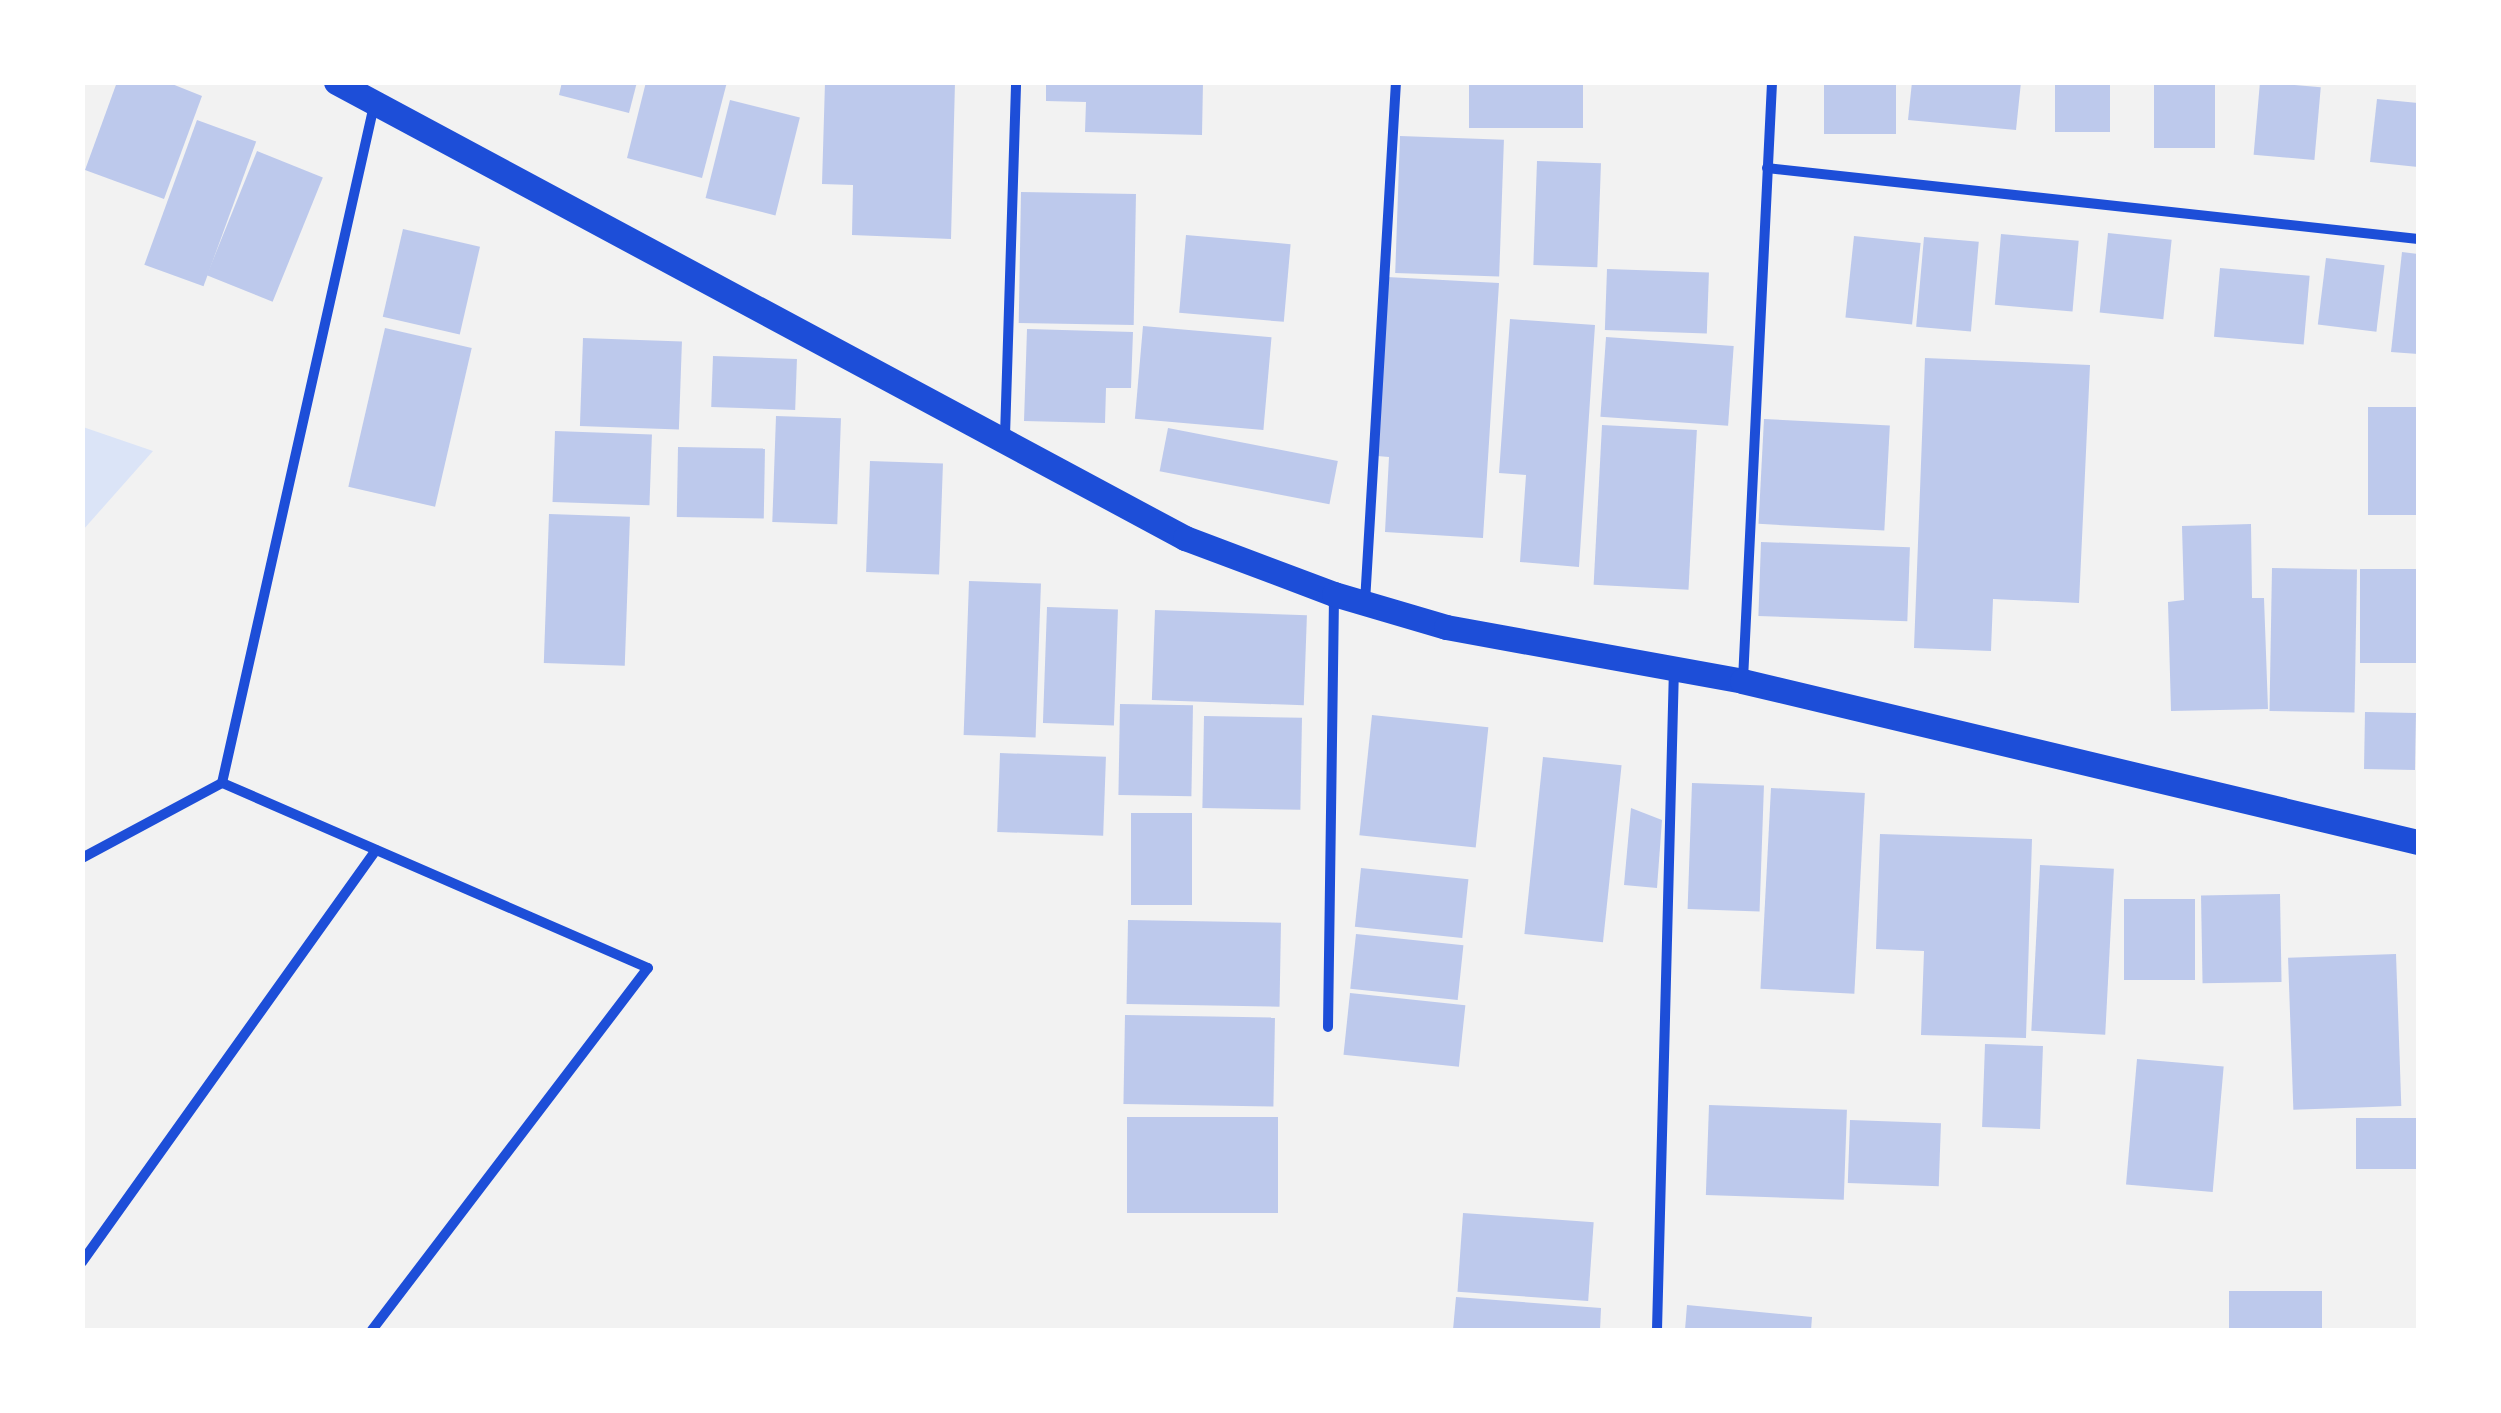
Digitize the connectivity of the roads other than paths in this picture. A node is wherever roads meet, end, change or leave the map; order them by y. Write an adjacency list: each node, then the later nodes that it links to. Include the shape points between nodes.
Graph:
1 (336, 82): 5 (main road)
2 (1016, 82): 8 (street)
3 (1396, 82): 10 (street)
4 (1772, 82): 6 (street)
5 (375, 104): 8 (main road); 13 (street)
6 (1766, 168): 7 (street); 12 (street)
7 (2418, 239)
8 (1004, 445): 9 (main road, via 1184,538)
9 (1334, 594): 10 (main road); 17 (street)
10 (1365, 602): 11 (main road, via 1446,626)
11 (1674, 668): 12 (main road); 20 (street)
12 (1742, 681): 14 (main road)
13 (222, 783): 15 (street); 16 (street)
14 (2418, 842)
15 (376, 850): 18 (street); 19 (street, via 648,968)
16 (82, 858)
17 (1328, 1028)
18 (82, 1262)
19 (372, 1330)
20 (1657, 1330)

